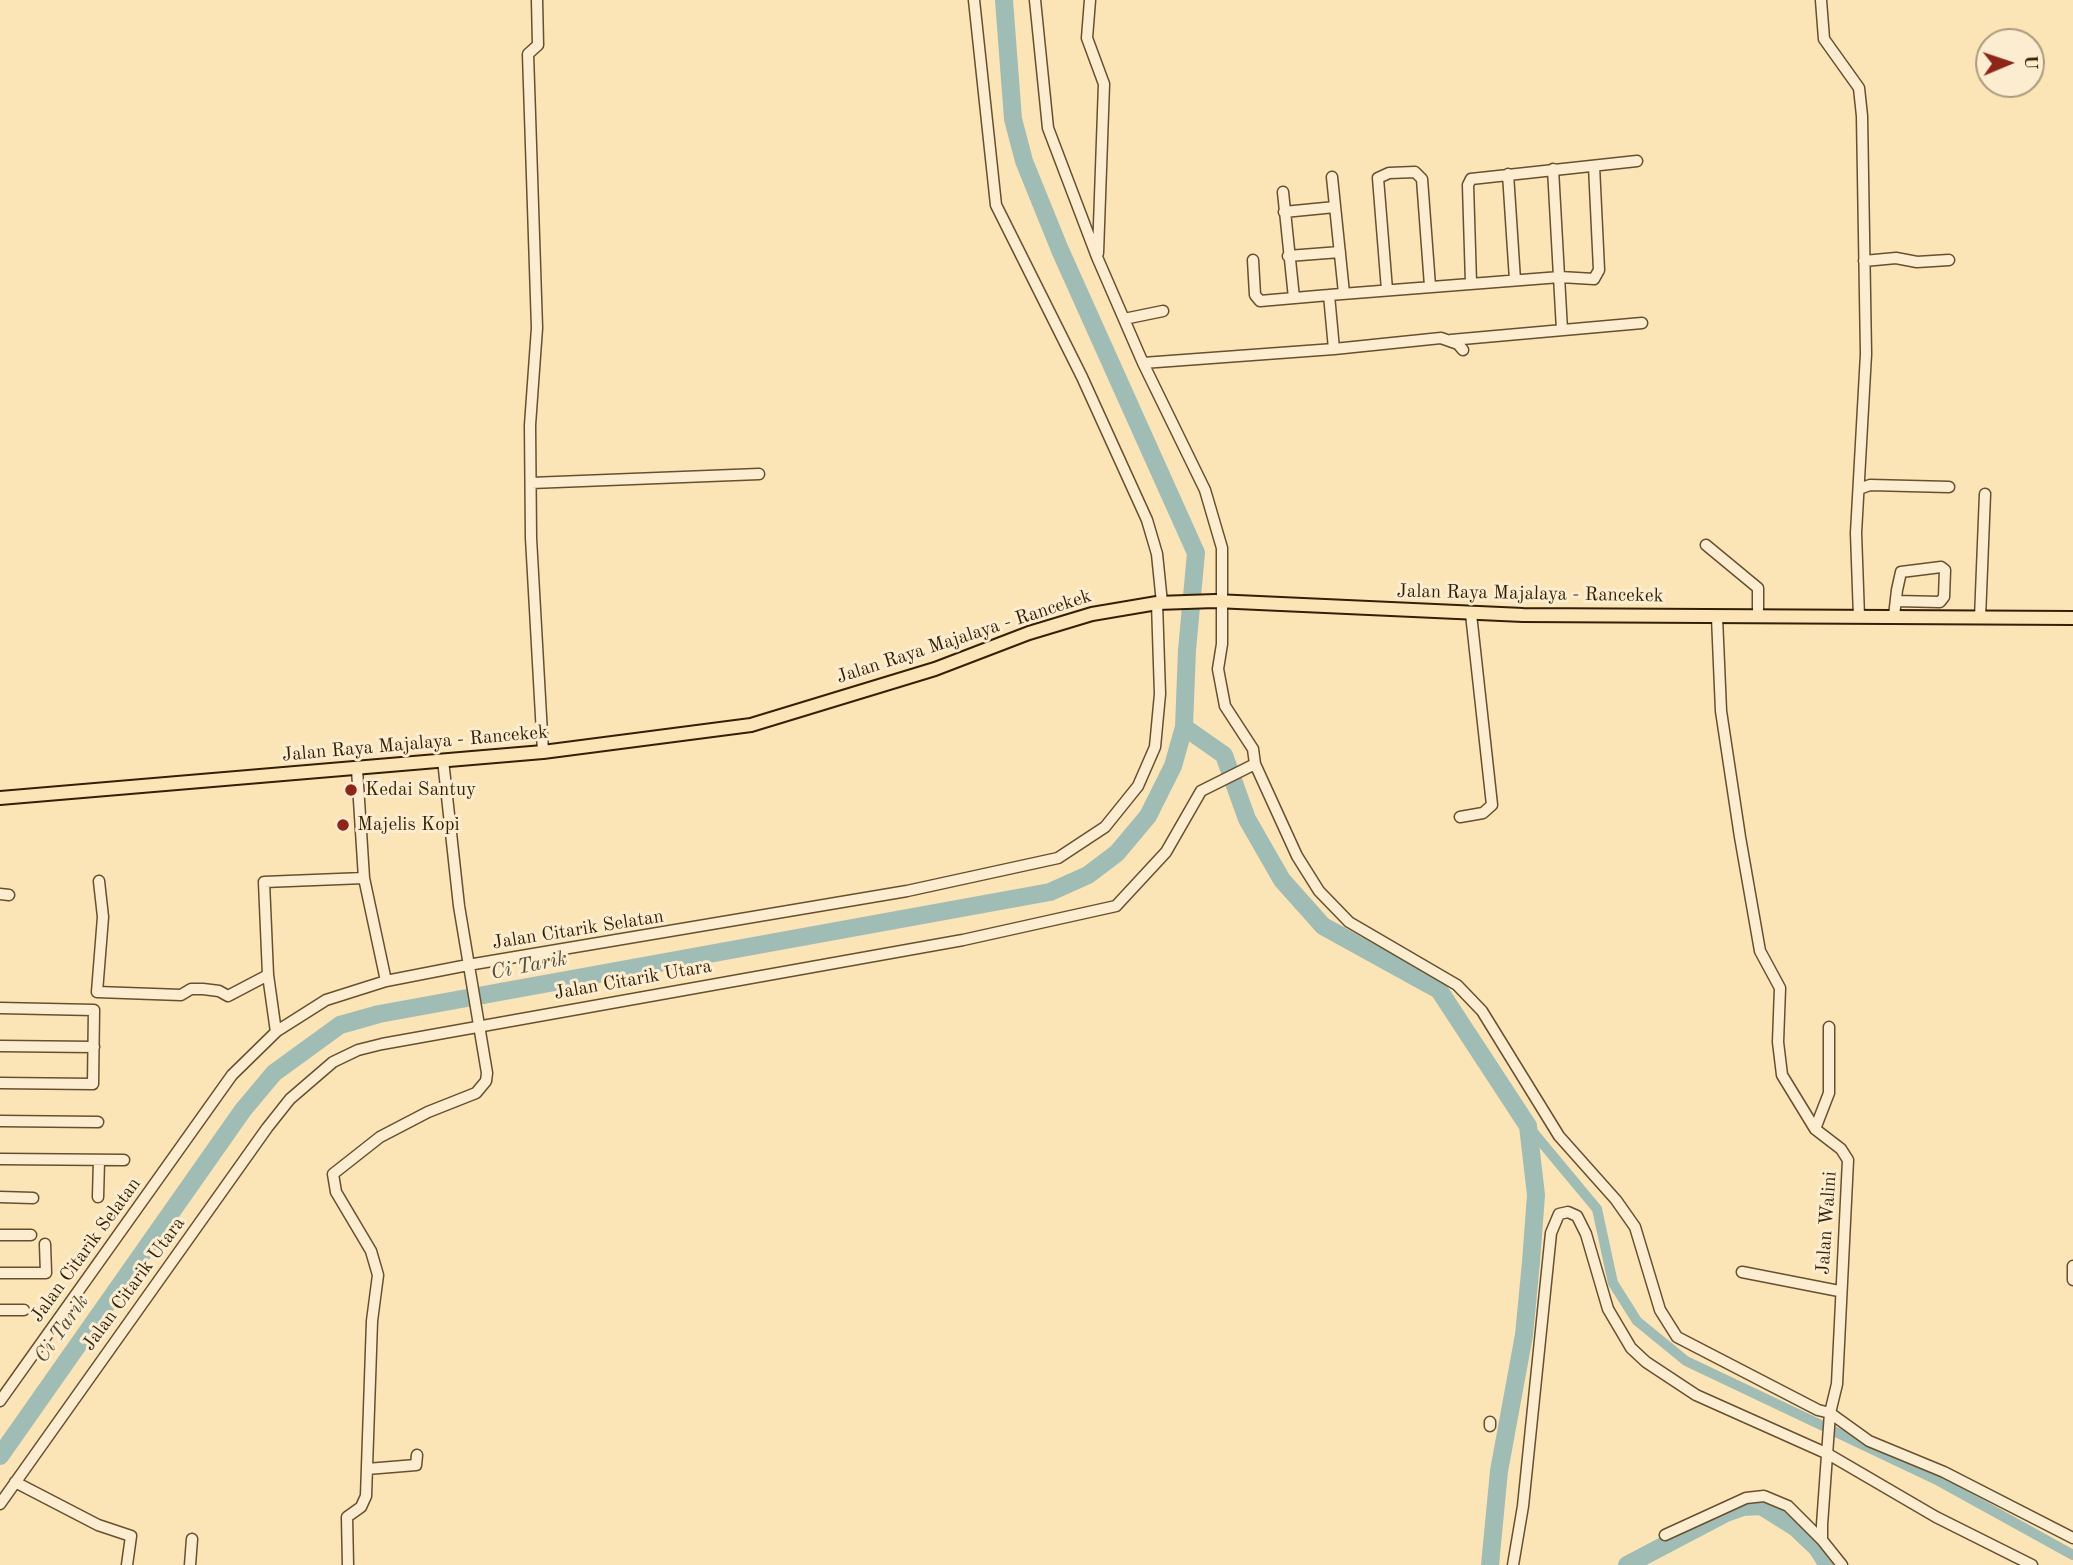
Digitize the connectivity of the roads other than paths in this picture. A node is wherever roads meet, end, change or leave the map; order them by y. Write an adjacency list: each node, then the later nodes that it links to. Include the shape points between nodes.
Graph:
1 (537, 0): 37 (street, via 538,45 528,54 537,328)
2 (974, 0): 44 (street, Jalan Citarik Selatan, via 996,205 1147,520 1157,554)
3 (1035, 0): 16 (street, via 1048,128)
4 (1090, 0): 16 (street, via 1087,38 1104,84)
5 (1821, 0): 19 (street, via 1824,39 1859,88)
6 (1637, 161): 7 (street)
7 (1594, 166): 8 (street); 20 (street, via 1598,275 1591,279)
8 (1553, 169): 9 (street); 20 (street)
9 (1508, 174): 21 (street); 22 (street, via 1474,178 1468,185)
10 (1332, 177): 12 (street)
11 (1283, 192): 13 (street)
12 (1335, 207): 13 (street); 14 (street)
13 (1284, 212): 15 (street)
14 (1340, 252): 15 (street); 25 (street)
15 (1288, 256): 27 (street)
16 (1097, 257): 29 (street)
17 (1253, 260): 27 (street, via 1258,300)
18 (1949, 260): 19 (street)
19 (1864, 261): 39 (street, via 1866,354)
20 (1560, 277): 21 (street); 31 (street)
21 (1515, 280): 22 (street)
22 (1471, 284): 23 (street)
23 (1430, 286): 24 (street); 24 (street, via 1422,178 1415,172 1389,173 1378,178)
24 (1387, 290): 25 (street)
25 (1344, 293): 26 (street)
26 (1329, 295): 27 (street); 33 (street)
27 (1294, 298)
28 (1163, 311): 29 (street)
29 (1124, 319): 35 (street)
30 (1642, 323): 31 (street)
31 (1562, 330): 32 (street)
32 (1451, 340): 33 (street); 34 (street)
33 (1334, 349): 35 (street)
34 (1463, 350)
35 (1143, 363): 42 (street, via 1205,490 1222,548)
36 (759, 474): 37 (street)
37 (531, 484): 52 (street)
38 (1950, 486): 39 (street, via 1870,485)
39 (1858, 489): 49 (street)
40 (1985, 494): 50 (street)
41 (1706, 545): 46 (street, via 1758,588)
42 (1219, 601): 44 (main road, Jalan Raya Majalaya - Rancekek); 45 (main road, Jalan Raya Majalaya - Rancekek); 54 (street, via 1218,669 1225,706 1253,749)
43 (1896, 601): 43 (street, via 1940,602 1945,570 1903,570); 47 (street)
44 (1159, 603): 52 (main road, Jalan Raya Majalaya - Rancekek, via 1092,614 935,669 751,725); 60 (street, Jalan Citarik Selatan, via 1160,694 1155,747 1138,786 1105,827 1058,858 907,891)
45 (1471, 614): 48 (main road, Jalan Raya Majalaya - Rancekek); 57 (street, via 1492,805 1483,813)
46 (1758, 616): 48 (main road, Jalan Raya Majalaya - Rancekek); 49 (main road, Jalan Raya Majalaya - Rancekek)
47 (1894, 616): 49 (main road, Jalan Raya Majalaya - Rancekek); 50 (main road, Jalan Raya Majalaya - Rancekek)
48 (1717, 617): 72 (street, Jalan Walini, via 1721,711 1760,951 1780,988 1779,1062 1787,1087)
49 (1858, 617)
50 (1980, 618): 51 (main road, Jalan Raya Majalaya - Rancekek)
51 (2073, 618)
52 (543, 752): 53 (main road, Jalan Raya Majalaya - Rancekek)
53 (443, 760): 55 (main road, Jalan Raya Majalaya - Rancekek); 60 (street)
54 (1253, 766): 64 (street, Jalan Citarik Utara, via 1201,791 1166,852 1116,906 963,940); 90 (street, via 1319,891 1349,922 1457,985 1482,1011 1559,1136 1635,1227 1660,1310 1677,1337)
55 (357, 769): 56 (main road, Jalan Raya Majalaya - Rancekek); 58 (street)
56 (0, 798)
57 (1460, 817)
58 (364, 878): 61 (street, via 264,882); 62 (street)
59 (99, 881): 61 (street, via 103,917 97,992 181,995 203,989 228,996)
60 (469, 968): 62 (street, Jalan Citarik Selatan); 64 (street)
61 (268, 975): 66 (street)
62 (386, 981): 66 (street, Jalan Citarik Selatan, via 326,1000)
63 (0, 1008): 68 (street, via 94,1010)
64 (479, 1024): 93 (street, via 487,1073 482,1087 380,1136 333,1174 336,1192 377,1267); 94 (street, Jalan Citarik Utara, via 358,1050 317,1073 290,1099)
65 (1829, 1027): 72 (street, via 1829,1093)
66 (276, 1032): 89 (street, Jalan Citarik Selatan, via 232,1075)
67 (0, 1046): 68 (street)
68 (94, 1047): 69 (street, via 93,1083)
69 (0, 1083)
70 (0, 1121): 71 (street)
71 (98, 1122)
72 (1815, 1129): 86 (street, Jalan Walini, via 1848,1160)
73 (0, 1159): 74 (street)
74 (99, 1160): 75 (street); 77 (street)
75 (124, 1160)
76 (0, 1197): 78 (street)
77 (99, 1197)
78 (33, 1198)
79 (0, 1235): 80 (street)
80 (31, 1235)
81 (46, 1244): 84 (street, via 46,1273)
82 (2073, 1266): 85 (street)
83 (1742, 1272): 86 (street)
84 (0, 1273)
85 (2073, 1280)
86 (1839, 1291): 90 (street, Jalan Walini, via 1837,1384)
87 (0, 1310): 88 (street)
88 (24, 1310)
89 (0, 1401)
90 (1830, 1414): 91 (street, Jalan Walini); 97 (street, via 1869,1441 1944,1472)
91 (1828, 1451): 99 (street, Jalan Walini); 103 (street, via 1696,1395 1646,1362 1631,1348 1608,1309 1577,1216 1563,1212 1554,1223 1549,1251); 105 (street, via 1936,1517)
92 (417, 1455): 93 (street, via 416,1465)
93 (367, 1469): 102 (street, via 366,1496 361,1507 347,1517)
94 (15, 1482): 95 (street, Jalan Citarik Utara); 100 (street, via 98,1525 131,1535)
95 (0, 1504)
96 (1665, 1535): 99 (street, via 1746,1498 1764,1496 1788,1506)
97 (2073, 1538)
98 (192, 1539): 101 (street)
99 (1822, 1540): 104 (street)
100 (127, 1565)
101 (190, 1565)
102 (348, 1565)
103 (1513, 1565)
104 (1842, 1565)
105 (2032, 1565)

